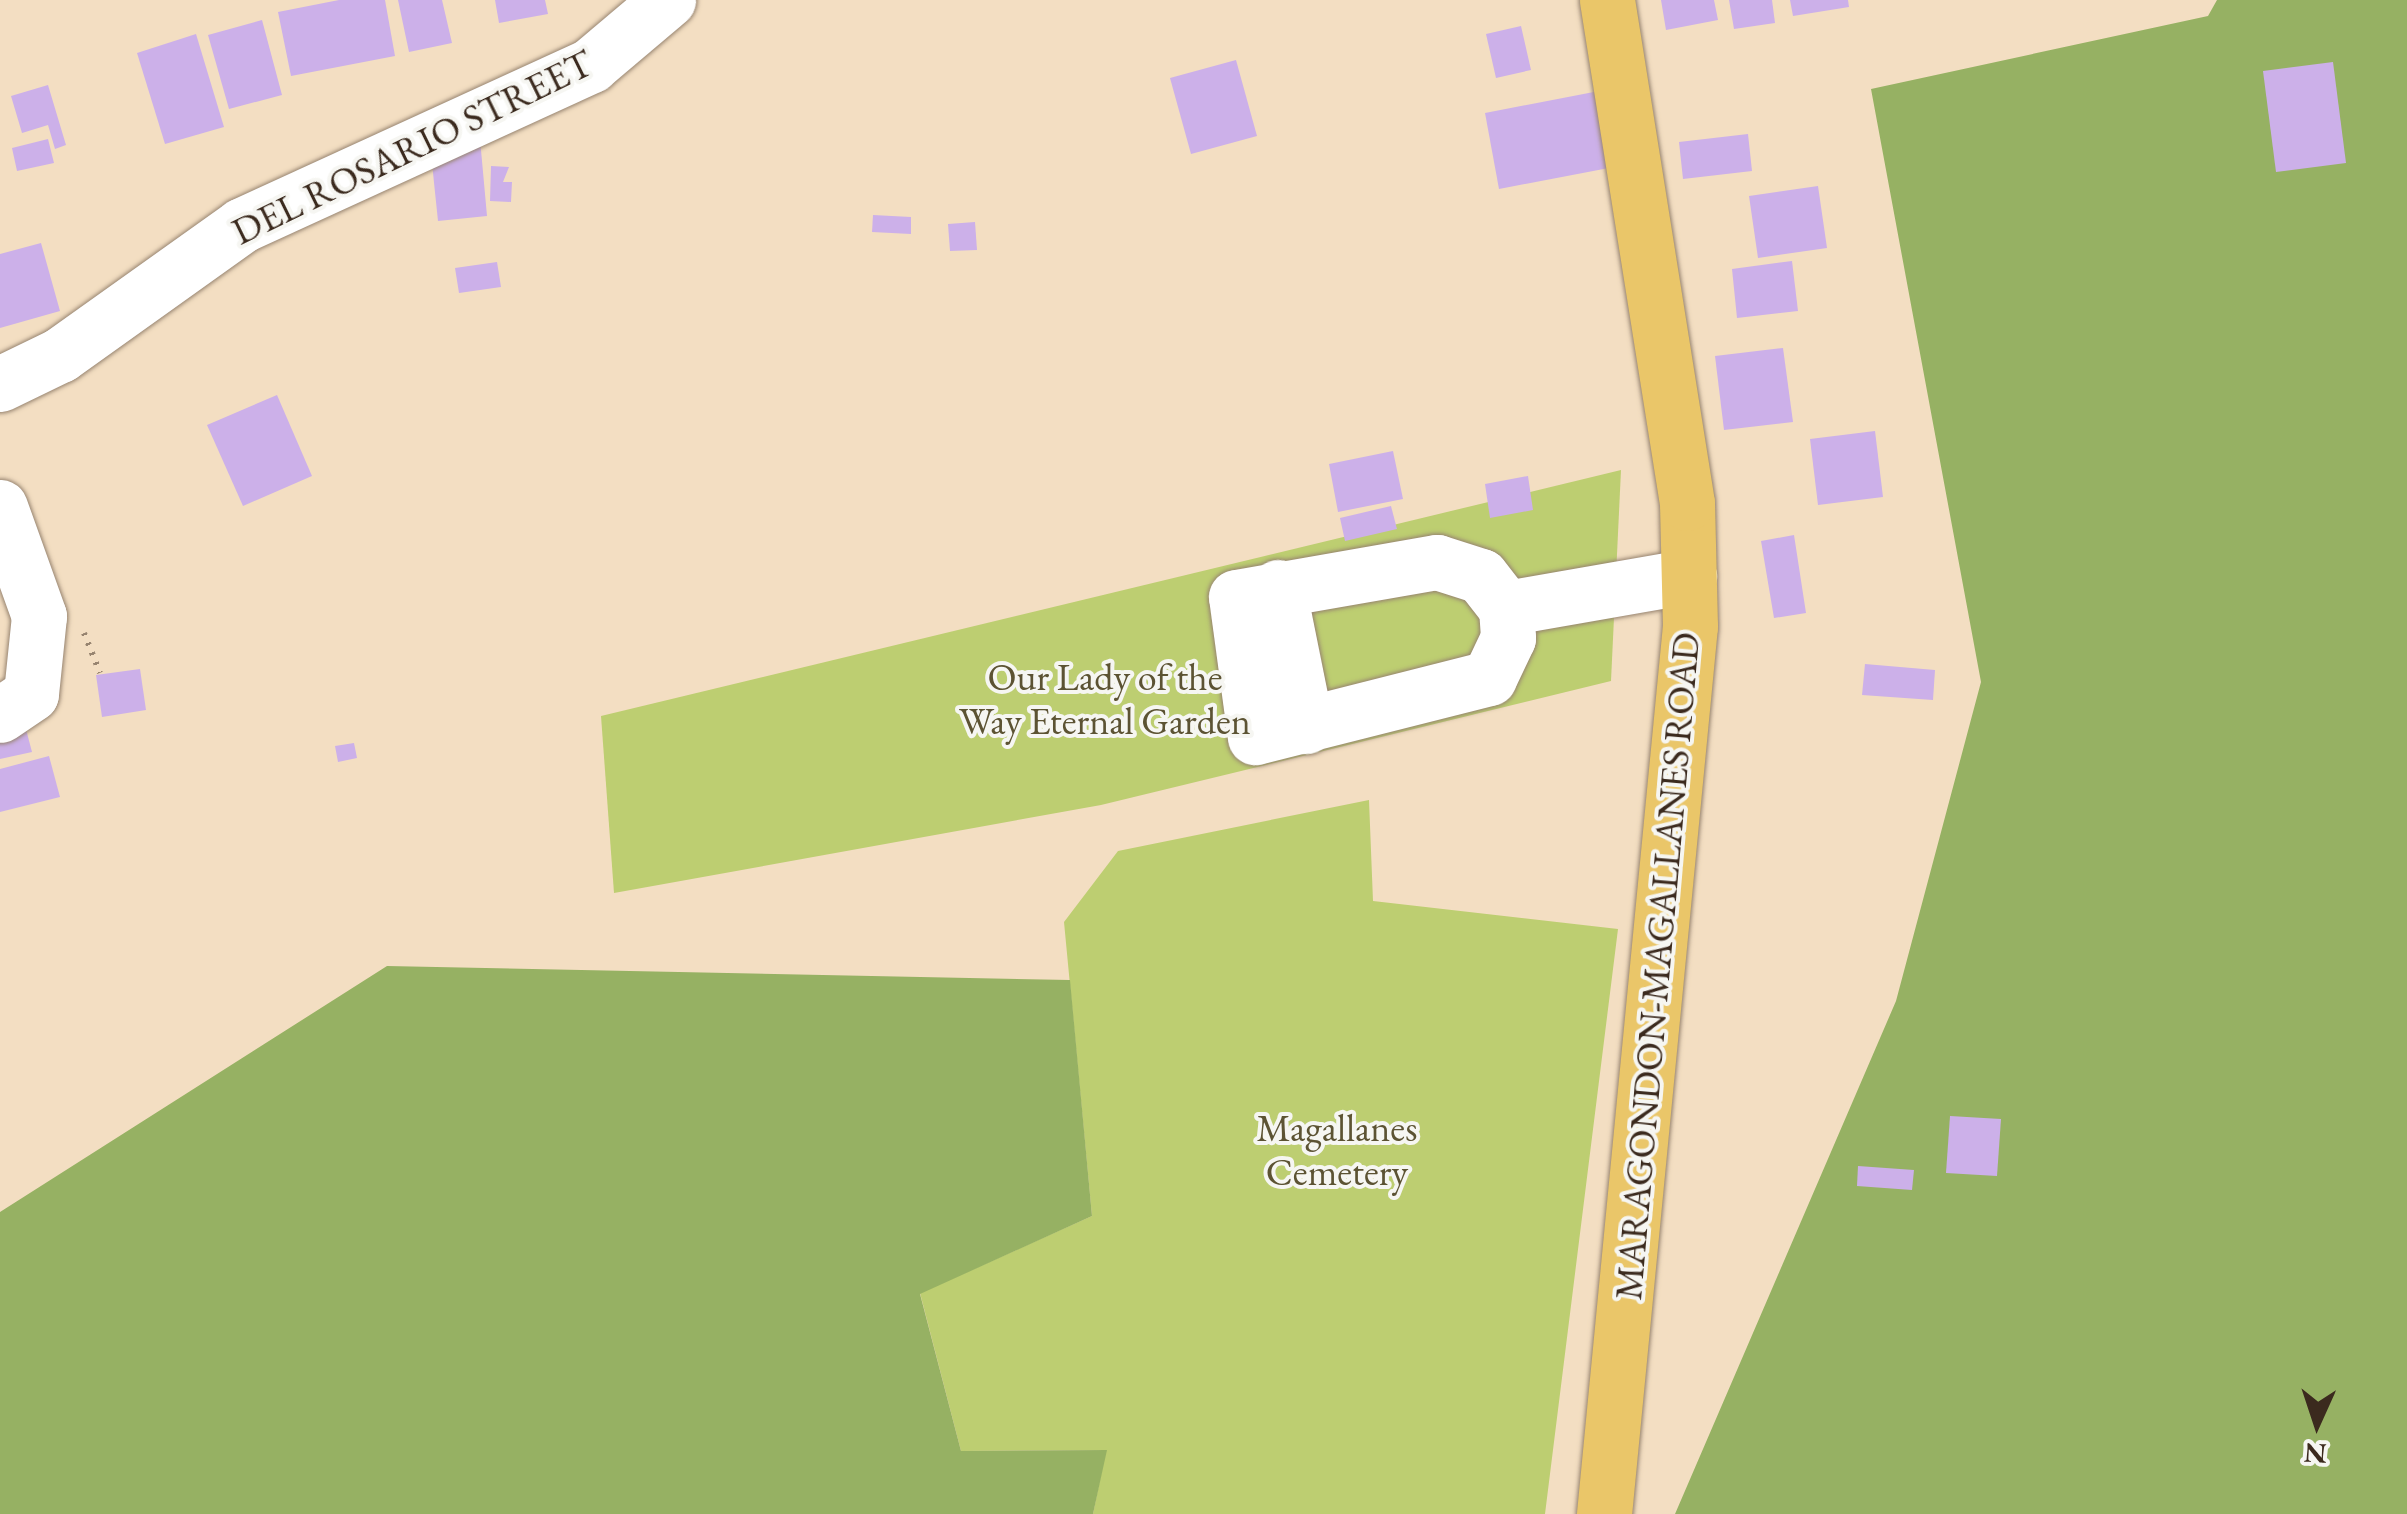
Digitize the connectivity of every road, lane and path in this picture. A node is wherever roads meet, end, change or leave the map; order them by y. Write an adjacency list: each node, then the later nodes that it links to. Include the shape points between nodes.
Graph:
1 (668, 0): 3 (street, DEL ROSARIO STREET, via 591,65 242,225 60,354)
2 (1615, 1): 5 (main road, MARAGONDON-MAGALLANES ROAD, via 1688,504)
3 (0, 384)
4 (0, 506): 7 (street, via 20,540 39,616 31,694)
5 (1689, 576): 6 (street); 8 (main road, MARAGONDON-MAGALLANES ROAD, via 1678,815)
6 (1506, 608): 6 (street, via 1481,576 1437,562 1278,587 1232,604 1252,734 1480,686 1504,651)
7 (0, 715)
8 (1604, 1514)

